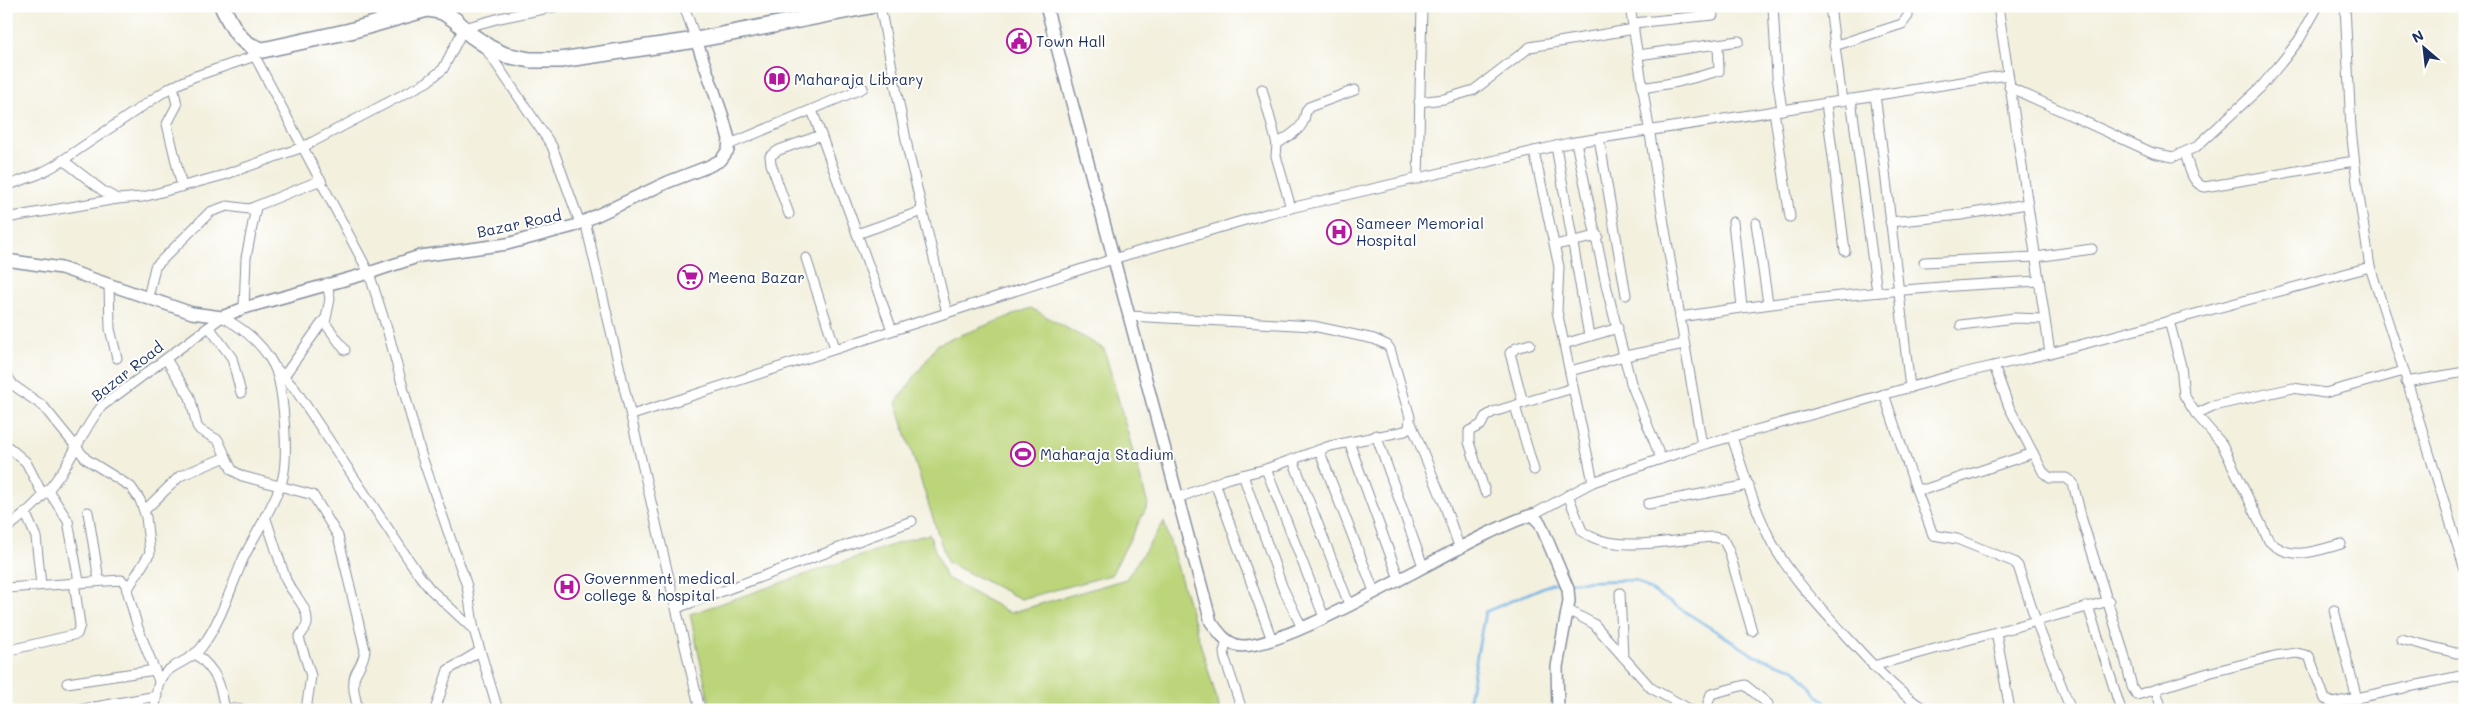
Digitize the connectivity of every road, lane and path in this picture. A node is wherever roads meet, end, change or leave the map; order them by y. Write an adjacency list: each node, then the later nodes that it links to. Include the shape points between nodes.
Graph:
1 (222, 6): 26 (highway)
2 (372, 6): 18 (street)
3 (558, 6): 20 (street)
4 (684, 6): 21 (street)
5 (870, 6): 21 (highway)
6 (880, 6): 62 (street)
7 (1046, 6): 78 (street)
8 (1422, 6): 38 (street)
9 (1630, 6): 19 (street)
10 (1773, 6): 41 (street)
11 (1830, 6): 25 (street)
12 (1908, 6): 25 (street, via 1908,16 1902,24)
13 (1998, 6): 28 (street)
14 (2318, 6): 51 (street, via 2299,40 2260,88 2196,147)
15 (2345, 6): 53 (street)
16 (434, 8): 18 (highway); 20 (highway)
17 (1713, 15): 19 (street)
18 (387, 19): 26 (highway, via 350,31)
19 (1633, 26): 27 (street); 38 (street, via 1530,47 1474,90)
20 (464, 28): 23 (highway); 49 (street, via 437,76)
21 (696, 40): 23 (highway, via 560,60 530,60 505,55); 47 (street, via 722,114)
22 (1739, 41): 24 (street)
23 (480, 42): 66 (street, via 552,146)
24 (1718, 44): 27 (street); 32 (street, via 1719,71)
25 (1834, 46): 37 (street)
26 (252, 52): 29 (street); 49 (street)
27 (1638, 55): 32 (street)
28 (2008, 74): 30 (street); 35 (street)
29 (173, 86): 52 (street); 57 (street, via 177,105 167,124)
30 (2009, 87): 51 (street, via 2153,153 2173,157); 59 (street)
31 (864, 88): 40 (street)
32 (1642, 88): 42 (street)
33 (1262, 89): 46 (street)
34 (1355, 90): 46 (street, via 1309,107 1300,127)
35 (1875, 95): 36 (street); 69 (street)
36 (1852, 99): 37 (street); 87 (street)
37 (1842, 100): 39 (street)
38 (1419, 102): 54 (street)
39 (1826, 103): 41 (street); 75 (street)
40 (812, 110): 43 (street); 47 (street)
41 (1778, 111): 42 (street); 64 (street)
42 (1649, 131): 44 (street); 96 (street)
43 (821, 134): 63 (street, via 770,156); 70 (street)
44 (1599, 138): 45 (street); 88 (street)
45 (1576, 142): 48 (street); 71 (street)
46 (1277, 144): 61 (street, via 1276,156)
47 (728, 145): 66 (street, Bazar Road, via 720,160 707,167)
48 (1556, 146): 50 (street); 72 (street)
49 (303, 147): 55 (street); 57 (street)
50 (1534, 151): 54 (street); 73 (street)
51 (2185, 153): 53 (street, via 2195,181 2205,187)
52 (63, 160): 56 (street, via 39,174); 58 (street, via 103,192)
53 (2354, 161): 81 (street)
54 (1418, 179): 61 (street)
55 (321, 180): 60 (street); 82 (street)
56 (6, 186)
57 (182, 186): 58 (street, via 143,197)
58 (117, 199): 65 (street)
59 (2027, 204): 69 (street, via 1961,216); 76 (street)
60 (256, 207): 89 (street, via 240,209 227,206 204,217 155,267); 92 (street, via 246,258)
61 (1291, 208): 78 (street)
62 (922, 210): 70 (street); 93 (street)
63 (790, 214)
64 (1790, 217)
65 (6, 218)
66 (582, 222): 82 (street, Bazar Road, via 507,244 420,256); 128 (street)
67 (1734, 222): 91 (street)
68 (1756, 222): 90 (street)
69 (1890, 222): 86 (street)
70 (857, 234): 103 (street)
71 (1598, 236): 72 (street); 102 (street)
72 (1574, 240): 73 (street); 104 (street)
73 (1555, 245): 106 (street, via 1559,267 1556,305)
74 (2092, 249): 76 (street)
75 (1845, 251)
76 (2036, 257): 80 (street); 83 (street)
77 (806, 258): 108 (street)
78 (1113, 258): 93 (street); 94 (street)
79 (7, 262): 84 (street, Bazar Road, via 61,268)
80 (1924, 262)
81 (2370, 267): 99 (street); 117 (street)
82 (369, 273): 85 (street, Bazar Road); 182 (street, via 421,454 467,586)
83 (2039, 282): 86 (street); 97 (street)
84 (109, 284): 89 (street, Bazar Road); 112 (street, via 110,329)
85 (327, 284): 92 (street, Bazar Road); 98 (street, via 330,299)
86 (1898, 290): 87 (street); 123 (street)
87 (1877, 292): 90 (street)
88 (1626, 295)
89 (148, 298): 95 (street, Bazar Road, via 192,313)
90 (1768, 303): 91 (street)
91 (1742, 307): 96 (street)
92 (244, 308): 95 (street, Bazar Road)
93 (947, 313): 103 (street)
94 (1129, 316): 129 (street, via 1313,326 1381,342 1390,349); 152 (street)
95 (222, 317): 101 (street, Bazar Road); 114 (street, via 248,333)
96 (1680, 317): 107 (street)
97 (2044, 319): 100 (street, via 2014,318); 110 (street)
98 (324, 320): 109 (street); 120 (street)
99 (2169, 321): 110 (street); 127 (street, via 2181,366 2184,395)
100 (1961, 325)
101 (209, 327): 113 (street, Bazar Road); 124 (street, via 232,358)
102 (1618, 328): 104 (street); 111 (street)
103 (892, 330): 108 (street)
104 (1589, 336): 106 (street)
105 (1530, 344): 126 (street, via 1510,353)
106 (1564, 344): 116 (street)
107 (1684, 344): 111 (street); 134 (street)
108 (836, 348): 128 (street)
109 (345, 350)
110 (2050, 354): 115 (street)
111 (1625, 356): 116 (street); 139 (street)
112 (117, 358)
113 (166, 359): 135 (street, Bazar Road, via 102,406); 138 (street, via 190,397 197,426 218,440)
114 (274, 366): 120 (street); 146 (street, via 286,447)
115 (1994, 366): 123 (street); 137 (street, via 2009,408)
116 (1570, 371): 122 (street)
117 (2404, 371): 121 (street); 127 (street, via 2325,393 2293,388 2213,406)
118 (2465, 372): 121 (street)
119 (6, 374): 135 (street, via 13,385 43,406)
120 (284, 376): 182 (street, via 296,389 419,575)
121 (2406, 382): 164 (street)
122 (1573, 388): 126 (street); 144 (street)
123 (1910, 388): 125 (street)
124 (241, 393)
125 (1884, 394): 131 (street); 148 (street)
126 (1519, 405): 142 (street); 149 (street, via 1488,414 1481,425 1468,435)
127 (2196, 414): 161 (street, via 2222,444 2263,532 2275,547 2296,554)
128 (632, 415): 176 (street)
129 (1411, 423): 130 (street, via 1405,431); 162 (street)
130 (1376, 436): 132 (street); 163 (street)
131 (1732, 437): 134 (street); 147 (street)
132 (1349, 442): 136 (street); 165 (street)
133 (6, 445): 150 (street, via 26,462)
134 (1702, 445): 139 (street)
135 (77, 446): 150 (street, Bazar Road); 154 (street, via 91,463 131,488)
136 (1319, 450): 140 (street); 171 (street)
137 (2033, 453): 148 (street, via 1926,489); 173 (street, via 2046,476 2066,478 2073,483)
138 (226, 457): 146 (street, via 237,474); 154 (street, via 180,476)
139 (1661, 459): 144 (street)
140 (1293, 460): 141 (street); 174 (street)
141 (1266, 469): 143 (street); 179 (street)
142 (1534, 470)
143 (1242, 475): 145 (street); 181 (street, via 1282,586)
144 (1593, 482): 151 (street)
145 (1215, 483): 152 (street); 187 (street)
146 (280, 485): 158 (street); 209 (street, via 313,495 338,536 365,650 354,677)
147 (1748, 485): 153 (street); 193 (street, via 1780,556 1824,612)
148 (1916, 489): 180 (street, via 1933,535 1956,539 2018,566)
149 (1484, 492)
150 (46, 493): 155 (street, Bazar Road); 167 (street, via 68,521)
151 (1568, 495): 157 (street); 183 (street, via 1582,532 1599,540 1642,544 1698,538 1723,539)
152 (1178, 498): 186 (street, via 1211,622)
153 (1648, 504)
154 (145, 510): 170 (street, via 150,552)
155 (24, 512): 160 (street, Bazar Road); 168 (street, via 36,537)
156 (88, 512): 166 (street)
157 (1532, 515): 162 (street); 177 (street, via 1540,523 1568,589)
158 (265, 516): 191 (street, via 219,614); 208 (street, via 289,589 299,599 307,621 299,638 311,676)
159 (912, 521): 176 (street)
160 (6, 529)
161 (2341, 544)
162 (1460, 549): 163 (street)
163 (1423, 566): 165 (street)
164 (2465, 570)
165 (1399, 579): 171 (street)
166 (100, 580): 167 (street); 170 (street, via 121,580)
167 (77, 582): 168 (street); 188 (street, via 80,625 76,634)
168 (41, 585): 169 (street)
169 (6, 588)
170 (127, 590): 194 (street)
171 (1374, 591): 174 (street)
172 (1620, 593): 192 (street)
173 (2109, 601): 175 (street); 198 (street, via 2134,692 2141,694)
174 (1349, 604): 179 (street)
175 (2088, 606): 180 (street); 220 (street)
176 (677, 608): 212 (street)
177 (1568, 610): 192 (street, via 1594,624); 214 (street, via 1557,667)
178 (2334, 610): 200 (street)
179 (1324, 617): 181 (street)
180 (2036, 620): 184 (street); 219 (street)
181 (1302, 628): 187 (street)
182 (474, 630): 189 (street)
183 (1752, 631)
184 (1996, 632): 193 (street); 218 (street)
185 (2401, 639): 190 (street, via 2456,653)
186 (1227, 640): 187 (street, via 1237,645); 213 (street, via 1225,660)
187 (1272, 640)
188 (6, 651)
189 (480, 651): 210 (street, via 448,670); 211 (street)
190 (2465, 652)
191 (195, 653): 196 (street, via 166,672); 204 (street, via 213,669)
192 (1623, 658): 215 (street, via 1651,688)
193 (1873, 666): 217 (street, via 1898,691)
194 (154, 670): 196 (street); 197 (street)
195 (2465, 675): 200 (street)
196 (159, 681): 199 (street)
197 (67, 683)
198 (2156, 690): 202 (street, via 2208,673 2297,653 2309,656); 221 (street)
199 (156, 696): 205 (street); 206 (street)
200 (2357, 699): 202 (street)
201 (1768, 704): 216 (street, via 1749,687 1740,684 1711,694)
202 (2330, 706)
203 (2465, 707): 222 (street)
204 (225, 709): 207 (street)
205 (78, 710)
206 (155, 710)
207 (244, 710)
208 (306, 710)
209 (359, 710)
210 (435, 710)
211 (498, 710)
212 (700, 710)
213 (1242, 710)
214 (1558, 710)
215 (1692, 710)
216 (1708, 710)
217 (1926, 710)
218 (2010, 710)
219 (2072, 710)
220 (2121, 710)
221 (2162, 710)
222 (2452, 710)

